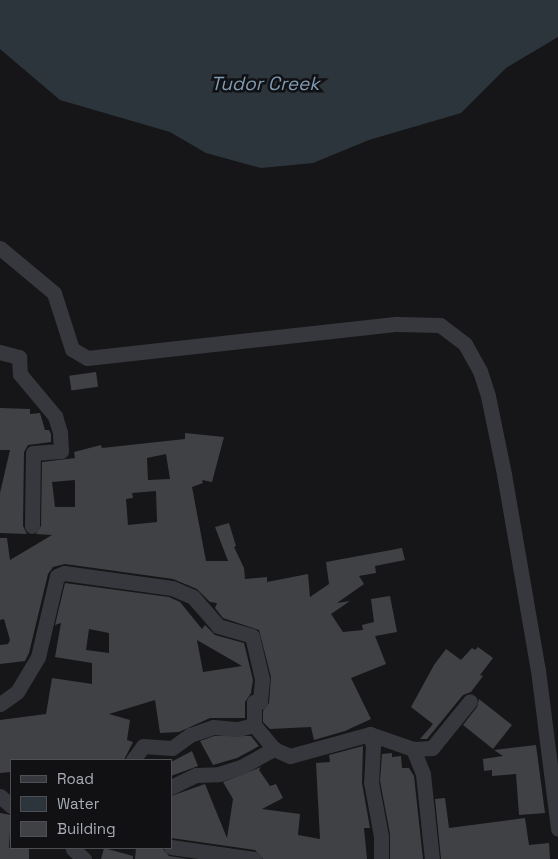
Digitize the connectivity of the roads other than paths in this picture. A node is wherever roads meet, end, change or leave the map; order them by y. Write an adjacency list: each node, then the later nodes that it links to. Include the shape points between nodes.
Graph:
1 (0, 248): 14 (street, via 54,292 72,349 87,358 397,324 440,325 465,344 480,371 488,396 507,491 538,670)
2 (0, 352): 3 (street, via 19,357 20,374 55,416 60,432 61,452 33,453)
3 (32, 526)
4 (470, 702): 9 (street, via 432,748)
5 (0, 704): 6 (street, via 18,692 38,657 57,576 64,573 172,588 193,597 218,626 252,636 262,679 260,702 254,702)
6 (254, 725): 8 (street); 10 (street, via 238,729 213,727 190,735 172,748 143,746)
7 (370, 734): 8 (street, via 290,756); 9 (street); 19 (street, via 373,746 371,782 381,836)
8 (274, 749): 11 (street, via 241,766 219,774 196,775)
9 (414, 749): 20 (street, via 424,774)
10 (134, 759)
11 (172, 787)
12 (0, 796): 13 (street)
13 (10, 805)
14 (558, 829)
15 (172, 847): 18 (street)
16 (74, 849): 17 (street)
17 (84, 859)
18 (254, 859)
19 (381, 859)
20 (432, 859)

